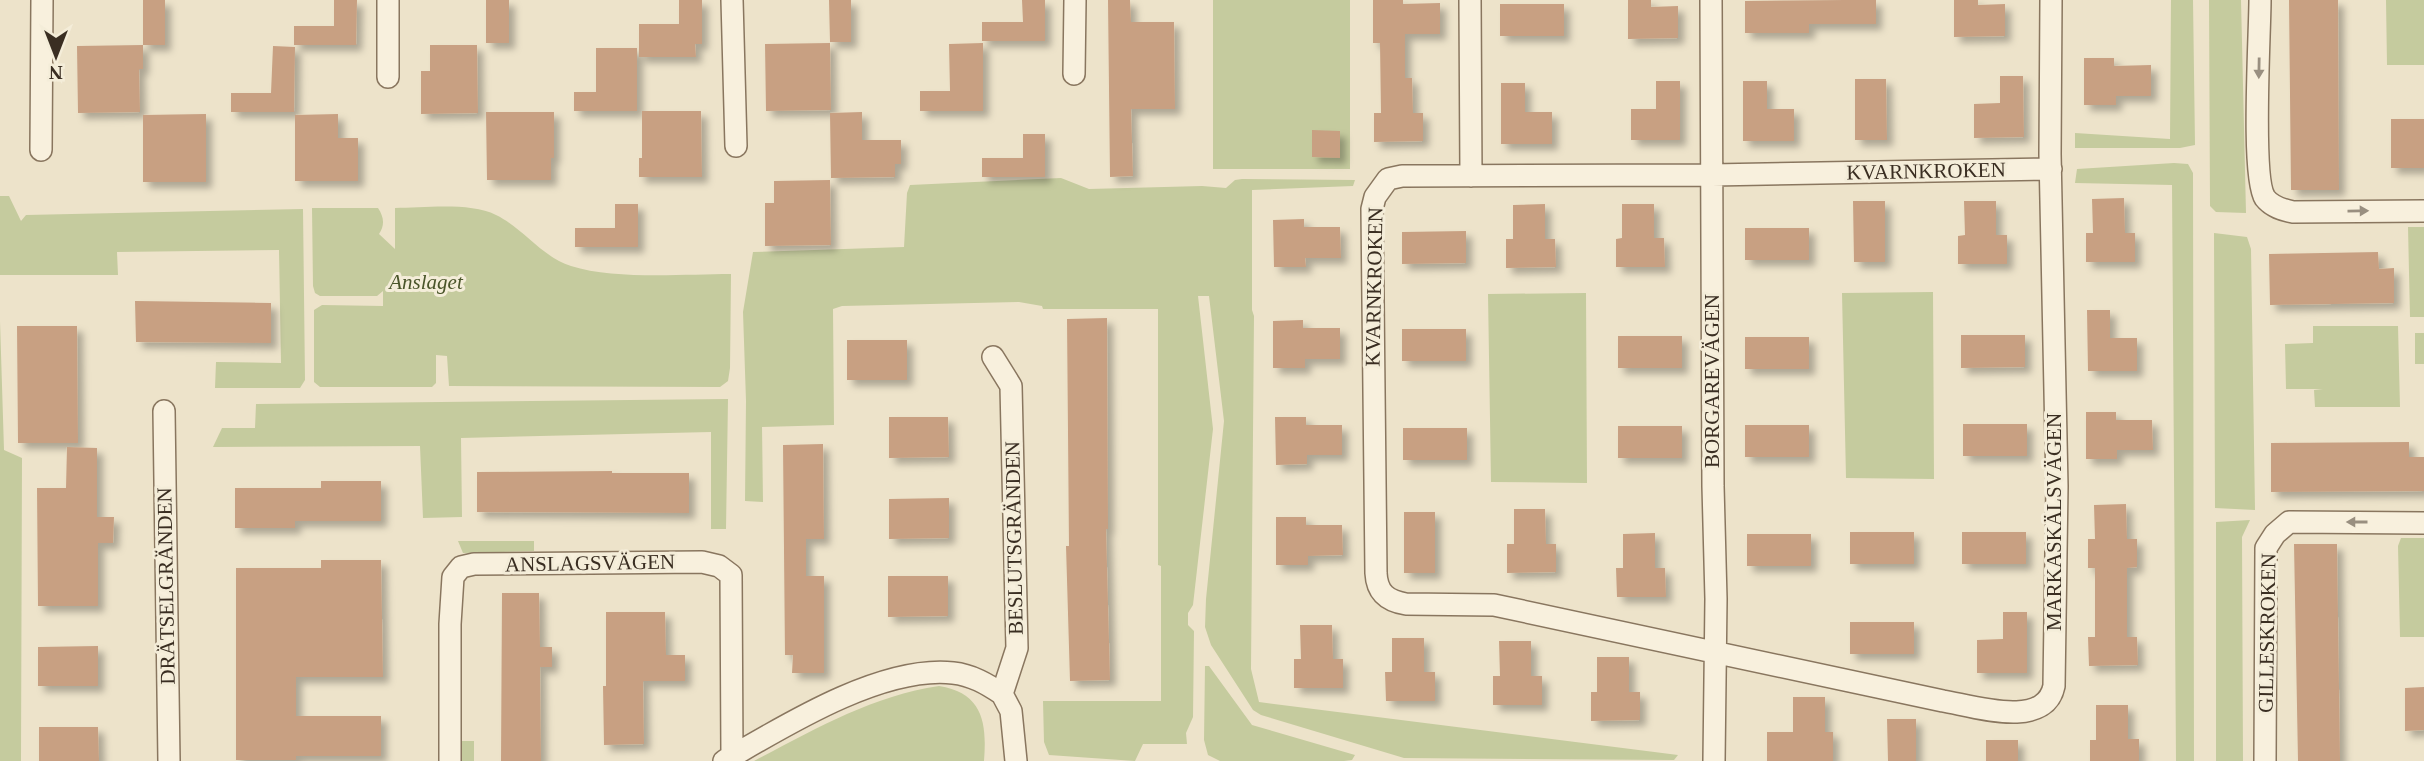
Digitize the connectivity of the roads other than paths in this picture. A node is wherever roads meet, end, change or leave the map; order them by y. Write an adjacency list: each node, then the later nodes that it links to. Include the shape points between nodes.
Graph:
1 (42, 0): 12 (street)
2 (388, 0): 10 (street)
3 (732, 0): 11 (street)
4 (1075, 0): 9 (street)
5 (1470, 0): 15 (street)
6 (1711, 0): 14 (street, BORGAREVÄGEN)
7 (2051, 0): 13 (street, MARKASKÄLSVÄGEN)
8 (2260, 0): 16 (street, one-way to 16, via 2257,155 2265,198 2278,209 2293,212)
9 (1074, 74)
10 (388, 77)
11 (736, 146)
12 (41, 150)
13 (2050, 169): 14 (street, KVARNKROKEN); 20 (street, MARKASKÄLSVÄGEN, via 2057,486 2052,694 2035,709 2004,712)
14 (1712, 175): 15 (street, KVARNKROKEN); 20 (street, BORGAREVÄGEN)
15 (1471, 176): 20 (street, KVARNKROKEN, via 1388,179 1372,209 1376,573 1382,595 1406,604 1494,605)
16 (2424, 211)
17 (993, 357): 21 (street, BESLUTSGRÄNDEN, via 1011,386 1017,648)
18 (164, 411): 23 (street, DRÄTSELGRÄNDEN)
19 (2424, 523): 27 (street, GILLESKROKEN, one-way to 27, via 2289,522 2275,534 2266,548)
20 (1715, 653): 26 (street, BORGAREVÄGEN)
21 (1002, 694): 22 (street, via 982,681 951,673 905,677 853,693); 25 (street, via 1011,711)
22 (728, 759): 24 (street, ANSLAGSVÄGEN, via 731,575 702,562 461,567 453,577 450,624)
23 (169, 761)
24 (450, 761)
25 (1016, 761)
26 (1714, 761)
27 (2265, 761)

